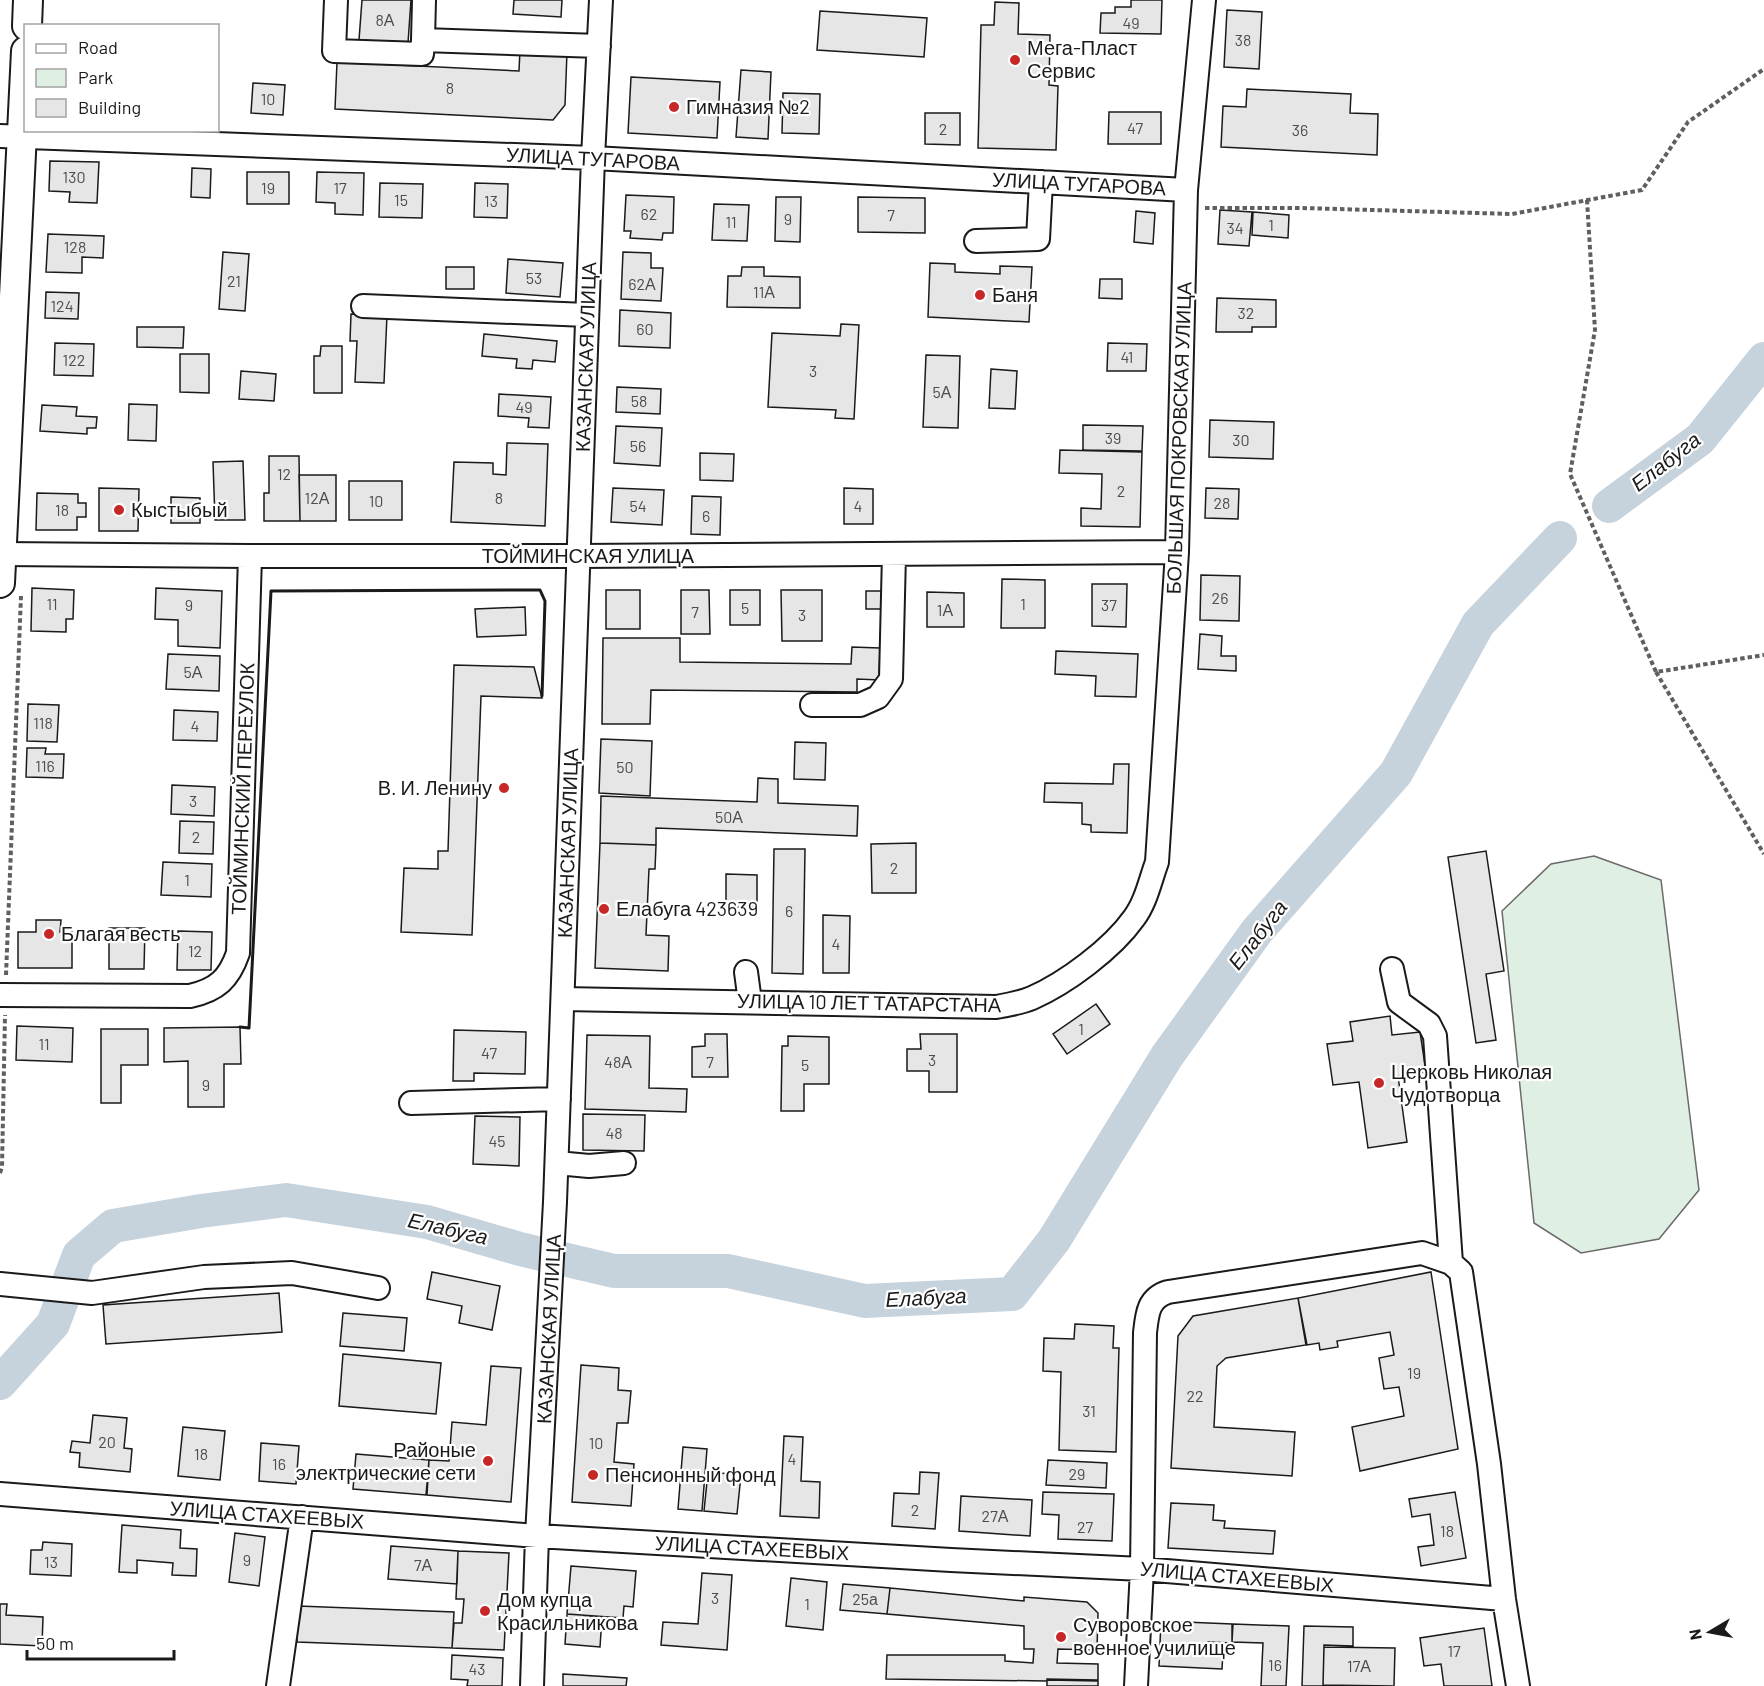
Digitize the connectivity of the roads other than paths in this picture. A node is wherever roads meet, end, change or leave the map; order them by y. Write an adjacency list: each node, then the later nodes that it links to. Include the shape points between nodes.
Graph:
1 (28, 0): 6 (main road)
2 (336, 0): 7 (street, via 334,51 422,54)
3 (424, 0): 7 (street)
4 (602, 0): 8 (street, КАЗАНСКАЯ УЛИЦА)
5 (1204, 0): 13 (street, БОЛЬШАЯ ПОКРОВСКАЯ УЛИЦА)
6 (27, 24)
7 (423, 40): 8 (street)
8 (599, 46): 11 (street, КАЗАНСКАЯ УЛИЦА)
9 (24, 62): 10 (main road)
10 (11, 137): 11 (street, УЛИЦА ТУГАРОВА); 17 (main road)
11 (593, 158): 12 (street, УЛИЦА ТУГАРОВА); 16 (street, КАЗАНСКАЯ УЛИЦА)
12 (1041, 182): 13 (street, УЛИЦА ТУГАРОВА); 14 (street, via 1038,239)
13 (1186, 199): 18 (street, БОЛЬШАЯ ПОКРОВСКАЯ УЛИЦА)
14 (976, 241)
15 (363, 306): 16 (street)
16 (587, 315): 22 (street, КАЗАНСКАЯ УЛИЦА)
17 (4, 423): 19 (main road)
18 (1177, 552): 20 (street, ТОЙМИНСКАЯ УЛИЦА); 25 (street, БОЛЬШАЯ ПОКРОВСКАЯ УЛИЦА, via 1157,862)
19 (1, 554): 21 (street, ТОЙМИНСКАЯ УЛИЦА); 23 (main road)
20 (894, 554): 22 (street, ТОЙМИНСКАЯ УЛИЦА); 24 (street, via 891,679 878,697 860,705)
21 (250, 556): 22 (street, ТОЙМИНСКАЯ УЛИЦА); 28 (street, ТОЙМИНСКИЙ ПЕРЕУЛОК, via 238,953 233,966 226,977 205,993 190,996)
22 (578, 556): 29 (street, КАЗАНСКАЯ УЛИЦА)
23 (10, 586)
24 (812, 705)
25 (1152, 875): 30 (street, УЛИЦА 10 ЛЕТ ТАТАРСТАНА, via 1135,917 1121,933 1072,974 1017,1003 996,1007)
26 (1392, 969): 35 (street, via 1399,1002 1429,1024 1436,1036)
27 (746, 972): 30 (street)
28 (3, 995)
29 (562, 999): 30 (street, УЛИЦА 10 ЛЕТ ТАТАРСТАНА); 31 (street, КАЗАНСКАЯ УЛИЦА)
30 (750, 1002)
31 (559, 1098): 32 (street); 33 (street, КАЗАНСКАЯ УЛИЦА)
32 (411, 1103)
33 (556, 1163): 34 (street); 40 (street, КАЗАНСКАЯ УЛИЦА)
34 (624, 1163)
35 (1451, 1263): 41 (street, via 1422,1253 1168,1292 1152,1300 1145,1333); 42 (street, via 1461,1272)
36 (0, 1284): 37 (street, via 92,1293 204,1277 292,1274)
37 (378, 1288)
38 (0, 1494): 39 (street, УЛИЦА СТАХЕЕВЫХ)
39 (302, 1517): 40 (street, УЛИЦА СТАХЕЕВЫХ); 43 (street)
40 (537, 1536): 41 (street, УЛИЦА СТАХЕЕВЫХ); 44 (street, КАЗАНСКАЯ УЛИЦА)
41 (1142, 1569): 42 (street, УЛИЦА СТАХЕЕВЫХ); 45 (street)
42 (1504, 1599): 46 (street)
43 (278, 1686)
44 (532, 1686)
45 (1136, 1686)
46 (1518, 1686)

